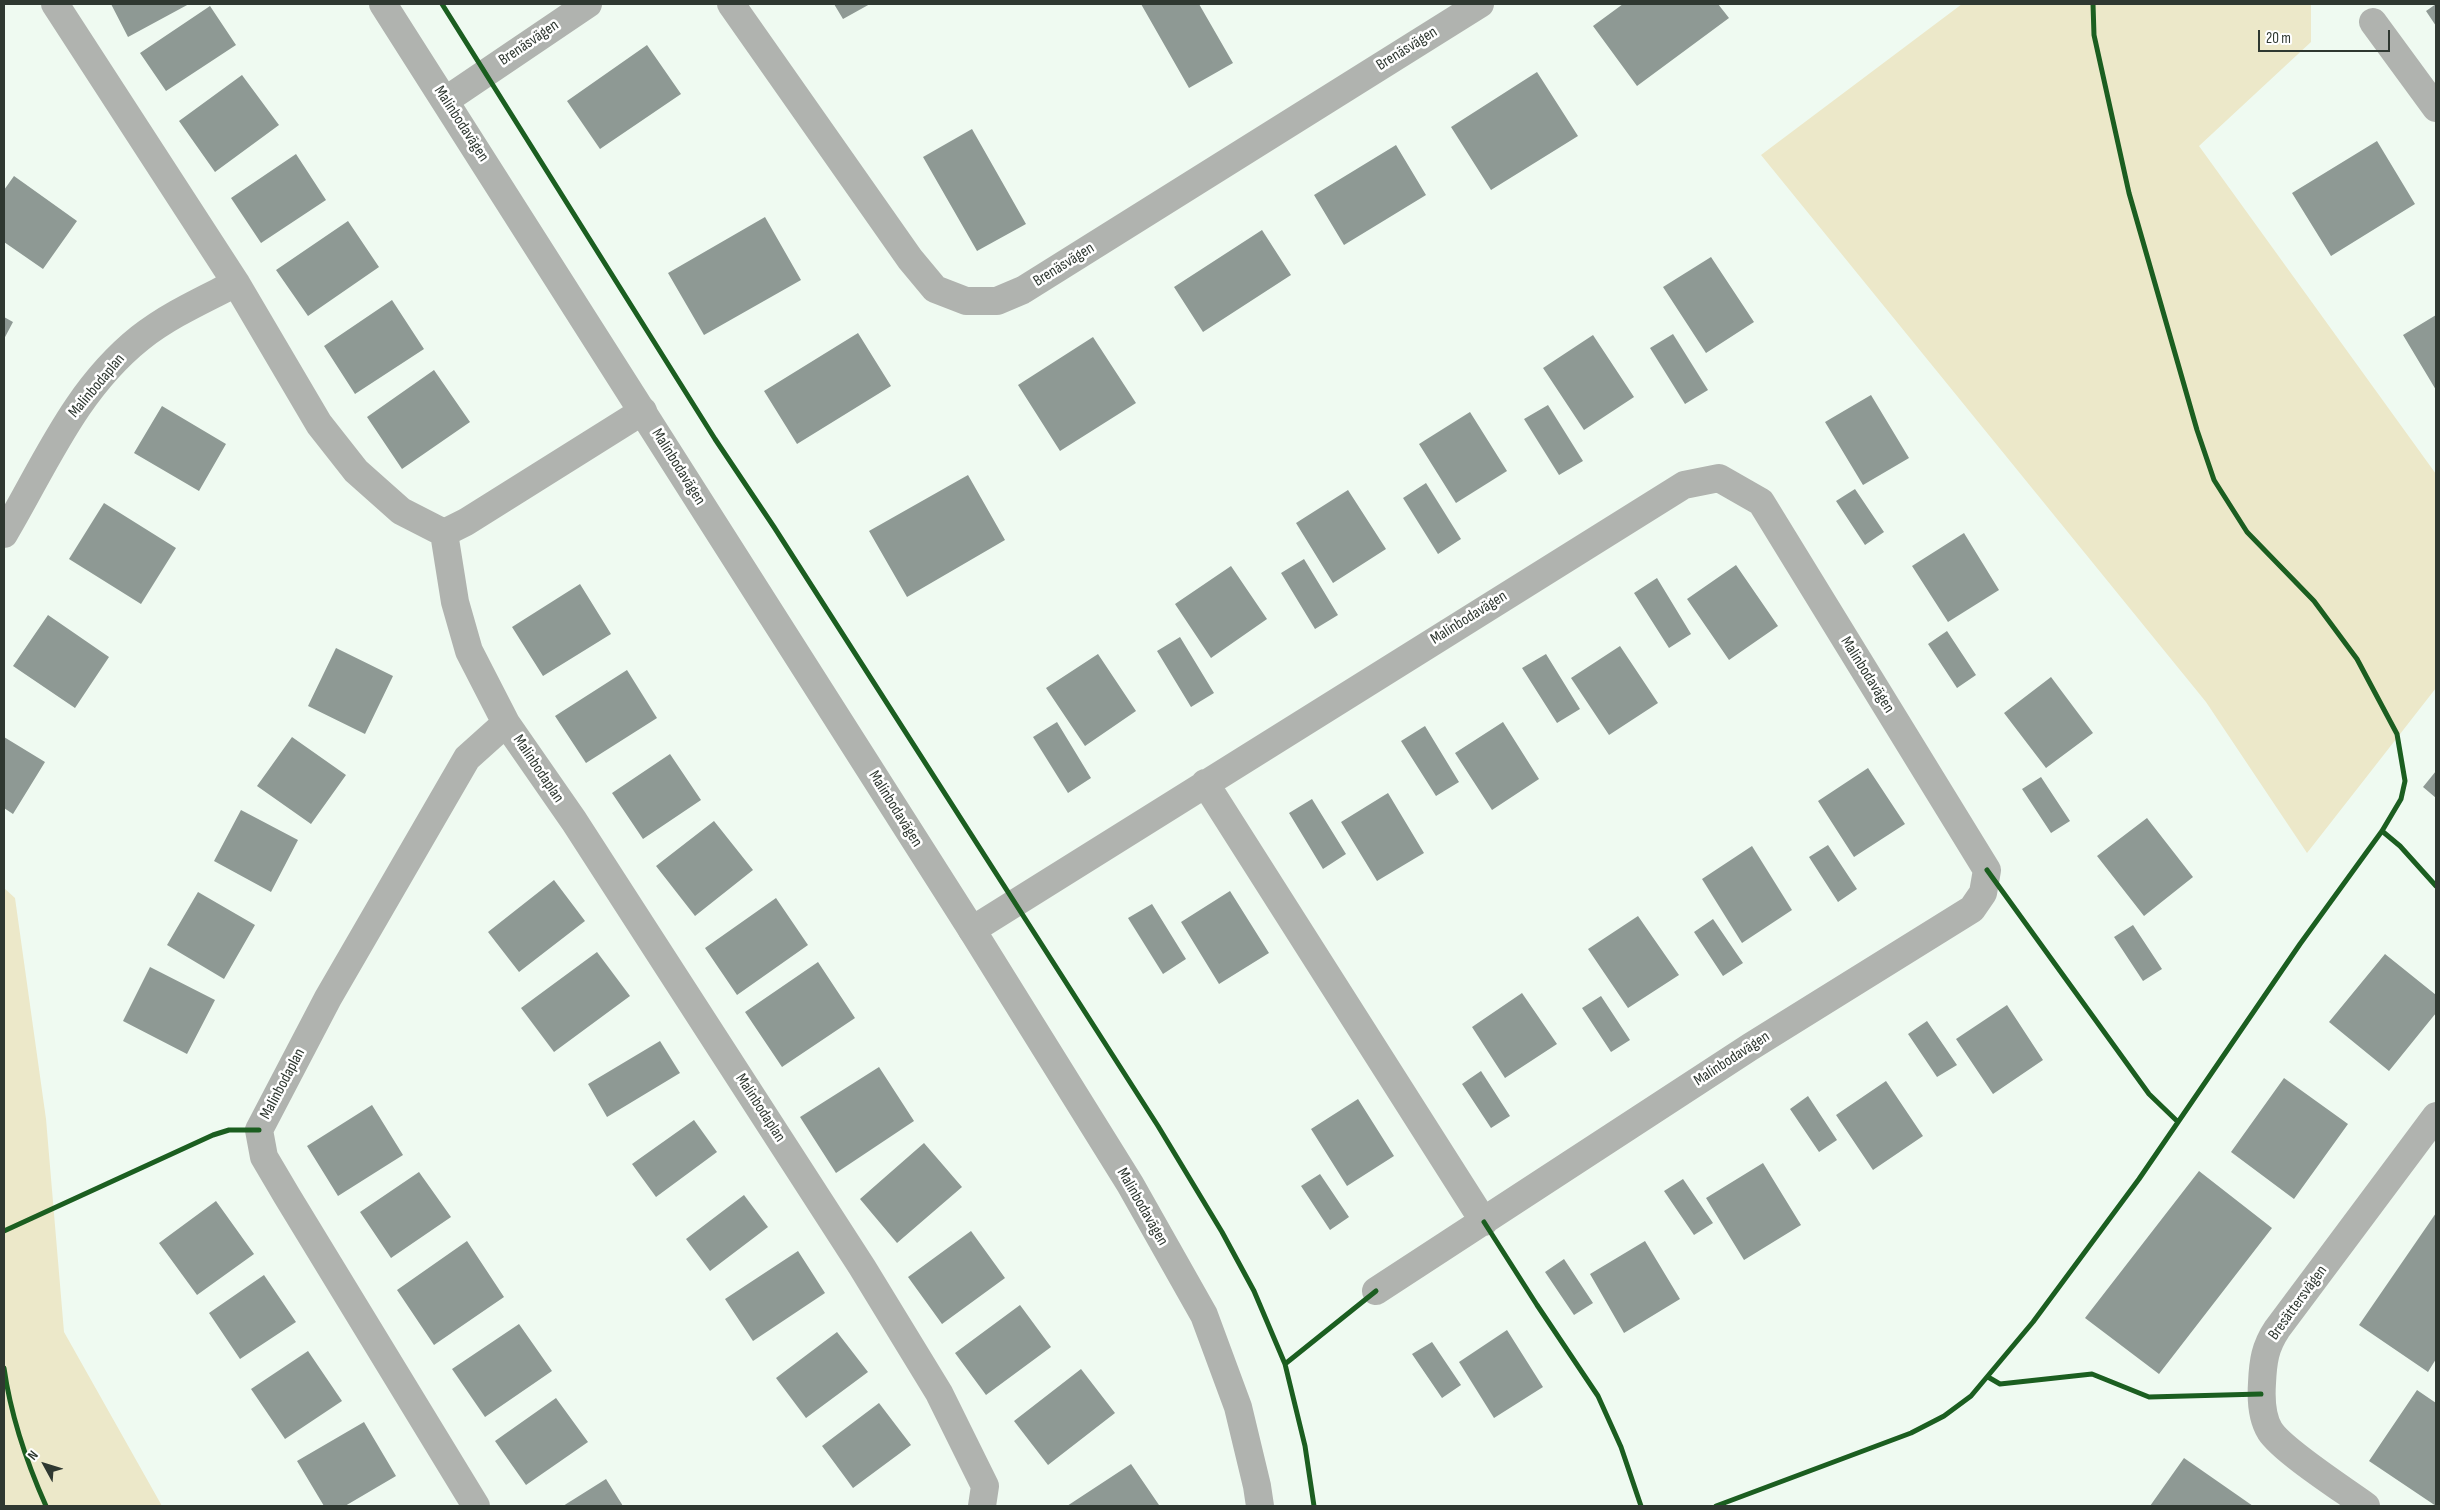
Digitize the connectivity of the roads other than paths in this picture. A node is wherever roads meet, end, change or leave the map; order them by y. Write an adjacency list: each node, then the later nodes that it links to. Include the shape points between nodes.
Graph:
1 (56, 4): 9 (street)
2 (383, 4): 7 (street, Malinbodavägen)
3 (588, 4): 7 (street, Brenäsvägen)
4 (731, 4): 5 (street, Brenäsvägen, via 910,259 935,289 966,301 997,301 1023,290)
5 (1480, 4)
6 (2373, 22): 8 (street)
7 (446, 100): 10 (street, Malinbodavägen)
8 (2436, 108)
9 (236, 283): 11 (street, via 319,424 356,471 401,511); 12 (street, Malinbodaplan, via 179,312 140,338 113,362 56,438)
10 (643, 411): 11 (street); 15 (street, Malinbodavägen)
11 (444, 533): 13 (street, Malinbodaplan, via 455,602 469,652)
12 (4, 534)
13 (506, 722): 19 (street, Malinbodaplan, via 467,758 328,998 259,1130 264,1157); 20 (street, Malinbodaplan, via 574,820 862,1266 939,1393 985,1486)
14 (1206, 783): 15 (street, Malinbodavägen); 17 (street); 17 (street, Malinbodavägen, via 1684,485 1719,478 1760,502 1987,870 1983,892 1972,909 1750,1047)
15 (972, 930): 21 (street, Malinbodavägen, via 1130,1184 1204,1315 1238,1407)
16 (2436, 1116): 22 (street, Bresättersvägen, via 2277,1329 2267,1345 2263,1360 2261,1394 2271,1432)
17 (1484, 1222): 18 (street, Malinbodavägen)
18 (1376, 1291)
19 (476, 1506)
20 (982, 1506)
21 (1260, 1506)
22 (2366, 1506)

